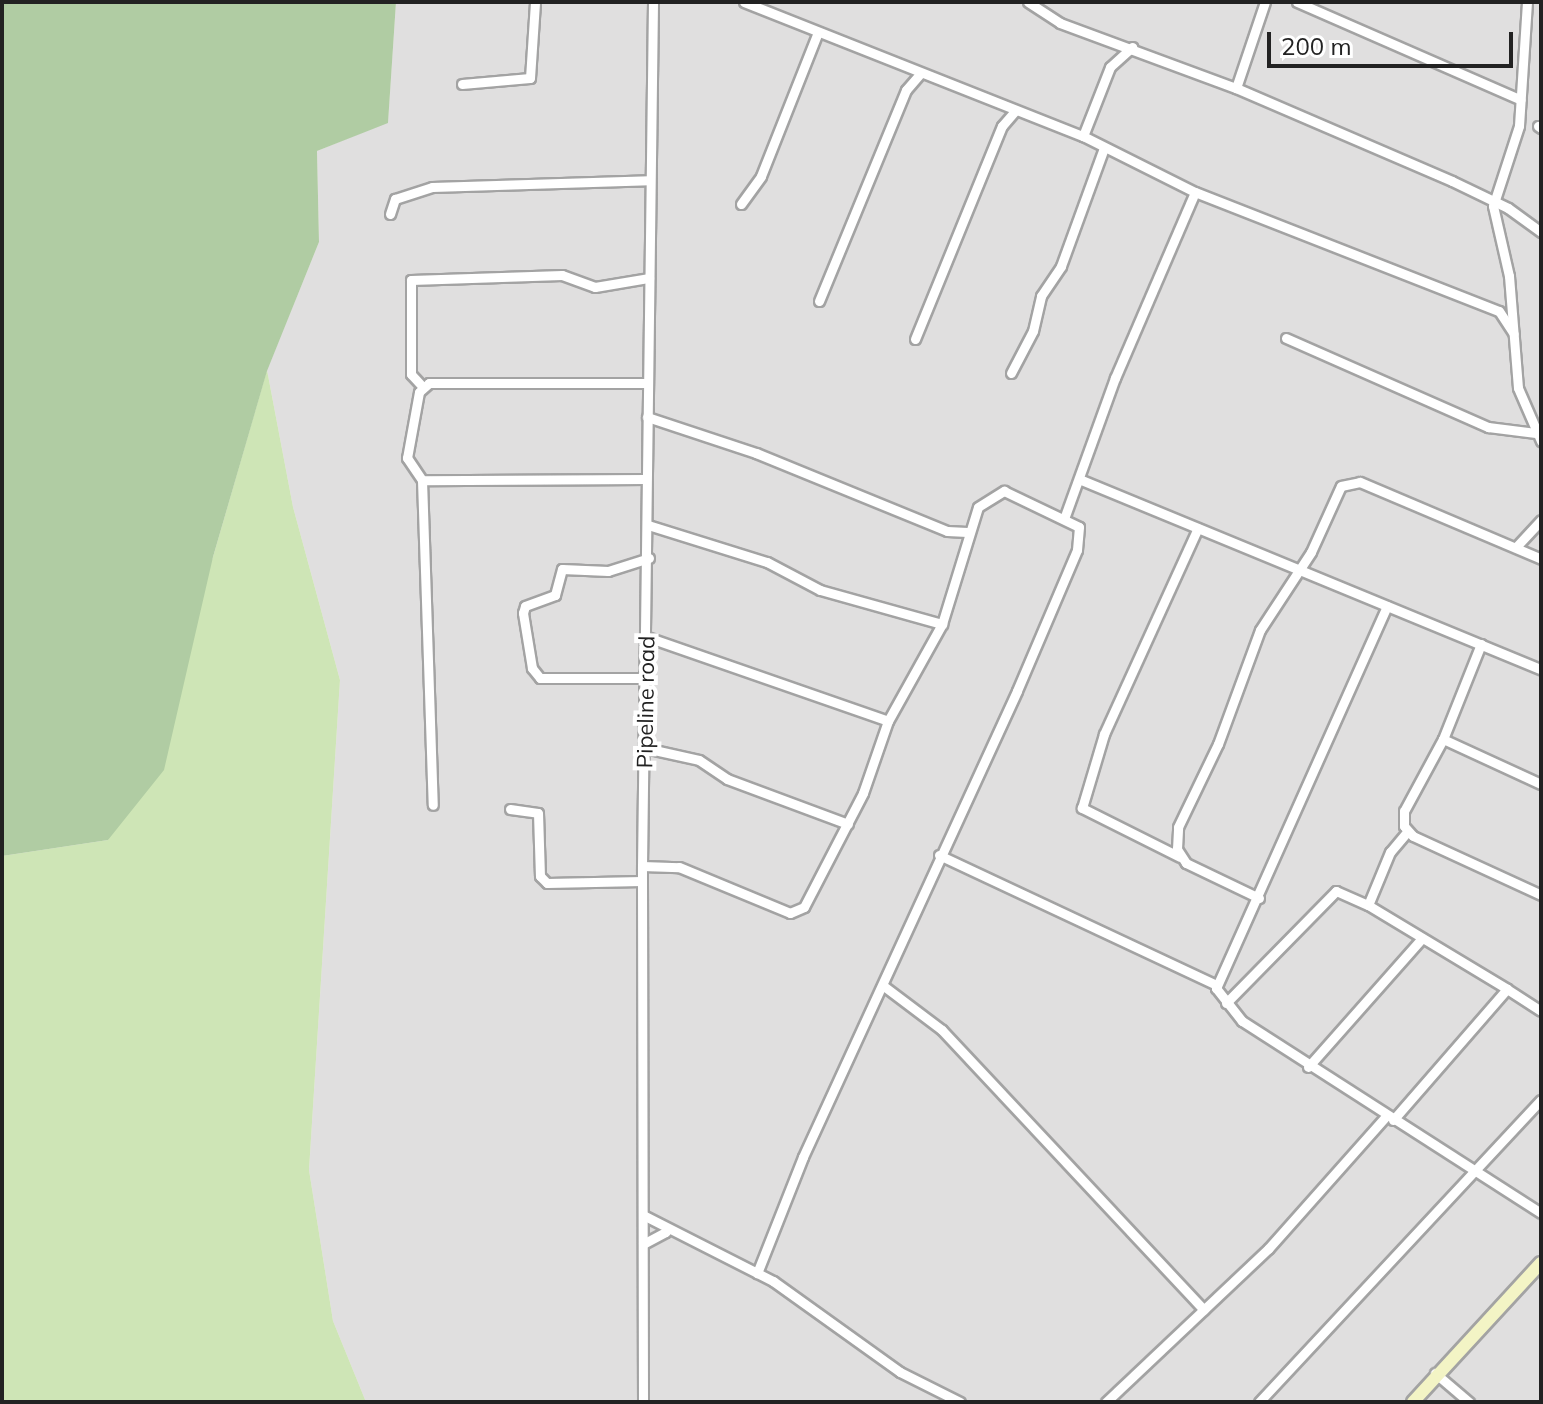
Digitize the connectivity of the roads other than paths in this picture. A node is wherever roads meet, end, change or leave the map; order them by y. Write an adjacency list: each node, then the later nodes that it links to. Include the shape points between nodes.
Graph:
1 (535, 2): 11 (street, via 530,78)
2 (653, 2): 17 (street, Pipeline road)
3 (744, 2): 8 (street)
4 (1028, 2): 9 (street, via 1060,23)
5 (1265, 2): 12 (street)
6 (1297, 2): 13 (street)
7 (1527, 2): 13 (street)
8 (818, 32): 10 (street); 20 (street, via 761,176)
9 (1132, 47): 12 (street); 15 (street, via 1110,67)
10 (920, 74): 14 (street); 26 (street, via 906,90)
11 (462, 84)
12 (1236, 88): 19 (street)
13 (1521, 100): 19 (street, via 1519,126)
14 (1015, 111): 15 (street); 29 (street, via 1002,126)
15 (1083, 136): 16 (street)
16 (1104, 148): 18 (street); 30 (street, via 1061,266 1041,296 1033,331)
17 (649, 180): 22 (street, via 432,187 395,199); 25 (street, Pipeline road)
18 (1195, 192): 27 (street, via 1499,311); 36 (street, via 1115,378)
19 (1493, 201): 21 (street); 23 (street)
20 (741, 204)
21 (1508, 208): 23 (street); 24 (street)
22 (390, 214)
23 (1500, 223): 27 (street)
24 (1541, 232)
25 (649, 278): 31 (street, Pipeline road); 32 (street, via 595,287 562,275 411,280 411,374)
26 (819, 301)
27 (1514, 334): 34 (street, via 1518,388)
28 (1286, 338): 34 (street, via 1488,427)
29 (915, 339)
30 (1011, 373)
31 (647, 383): 32 (street); 33 (street, Pipeline road)
32 (422, 386): 37 (street, via 407,458)
33 (647, 417): 35 (street, Pipeline road); 42 (street, via 756,453 947,531)
34 (1538, 437)
35 (646, 479): 37 (street); 40 (street, Pipeline road)
36 (1079, 479): 38 (street); 41 (street)
37 (422, 480): 57 (street)
38 (1065, 516): 42 (street, via 999,491 978,507); 61 (street, via 1079,527 1077,550)
39 (1541, 520): 43 (street)
40 (648, 525): 44 (street, Pipeline road); 48 (street, via 767,562 820,590)
41 (1198, 528): 46 (street); 62 (street, via 1104,734 1082,808)
42 (967, 532): 48 (street)
43 (1516, 547): 45 (street); 46 (street, via 1352,481 1341,486)
44 (649, 558): 49 (street, Pipeline road); 52 (street, via 608,571 562,569 555,595 525,606 523,613 535,676)
45 (1541, 559)
46 (1298, 566): 47 (street); 62 (street, via 1260,630 1218,744 1182,814)
47 (1387, 606): 50 (street); 66 (street)
48 (942, 624): 53 (street)
49 (647, 637): 52 (street, Pipeline road); 53 (street)
50 (1481, 644): 51 (street); 54 (street)
51 (1541, 669)
52 (646, 678): 55 (street, Pipeline road)
53 (888, 721): 59 (street)
54 (1443, 739): 56 (street); 60 (street, via 1404,811)
55 (645, 748): 59 (street, via 699,760 727,779); 63 (street, Pipeline road)
56 (1541, 784)
57 (433, 805)
58 (510, 809): 64 (street, via 538,813 540,876 547,883)
59 (848, 824): 63 (street, via 816,891 790,913 679,867)
60 (1407, 832): 65 (street); 67 (street, via 1390,852)
61 (939, 855): 69 (street); 70 (street)
62 (1180, 857): 66 (street)
63 (642, 866): 64 (street, Pipeline road)
64 (642, 881): 79 (street, Pipeline road)
65 (1541, 895)
66 (1259, 898): 69 (street)
67 (1368, 905): 68 (street); 72 (street, via 1336,891)
68 (1422, 938): 71 (street); 74 (street)
69 (1217, 985): 72 (street)
70 (885, 987): 83 (street, via 803,1157); 84 (street, via 942,1030)
71 (1507, 989): 73 (street); 76 (street)
72 (1226, 1003): 74 (street)
73 (1541, 1011)
74 (1308, 1067): 76 (street)
75 (1541, 1100): 77 (street)
76 (1390, 1118): 77 (street); 84 (street)
77 (1475, 1171): 78 (street); 89 (street)
78 (1541, 1213)
79 (645, 1216): 80 (street); 81 (street, Pipeline road)
80 (666, 1232): 81 (street); 83 (street)
81 (643, 1244): 86 (street, Pipeline road)
82 (1540, 1266): 85 (street)
83 (757, 1273): 87 (street, via 900,1372)
84 (1204, 1310): 88 (street)
85 (1435, 1373): 90 (street); 91 (street)
86 (643, 1402)
87 (960, 1402)
88 (1106, 1402)
89 (1259, 1402)
90 (1413, 1402)
91 (1469, 1402)

